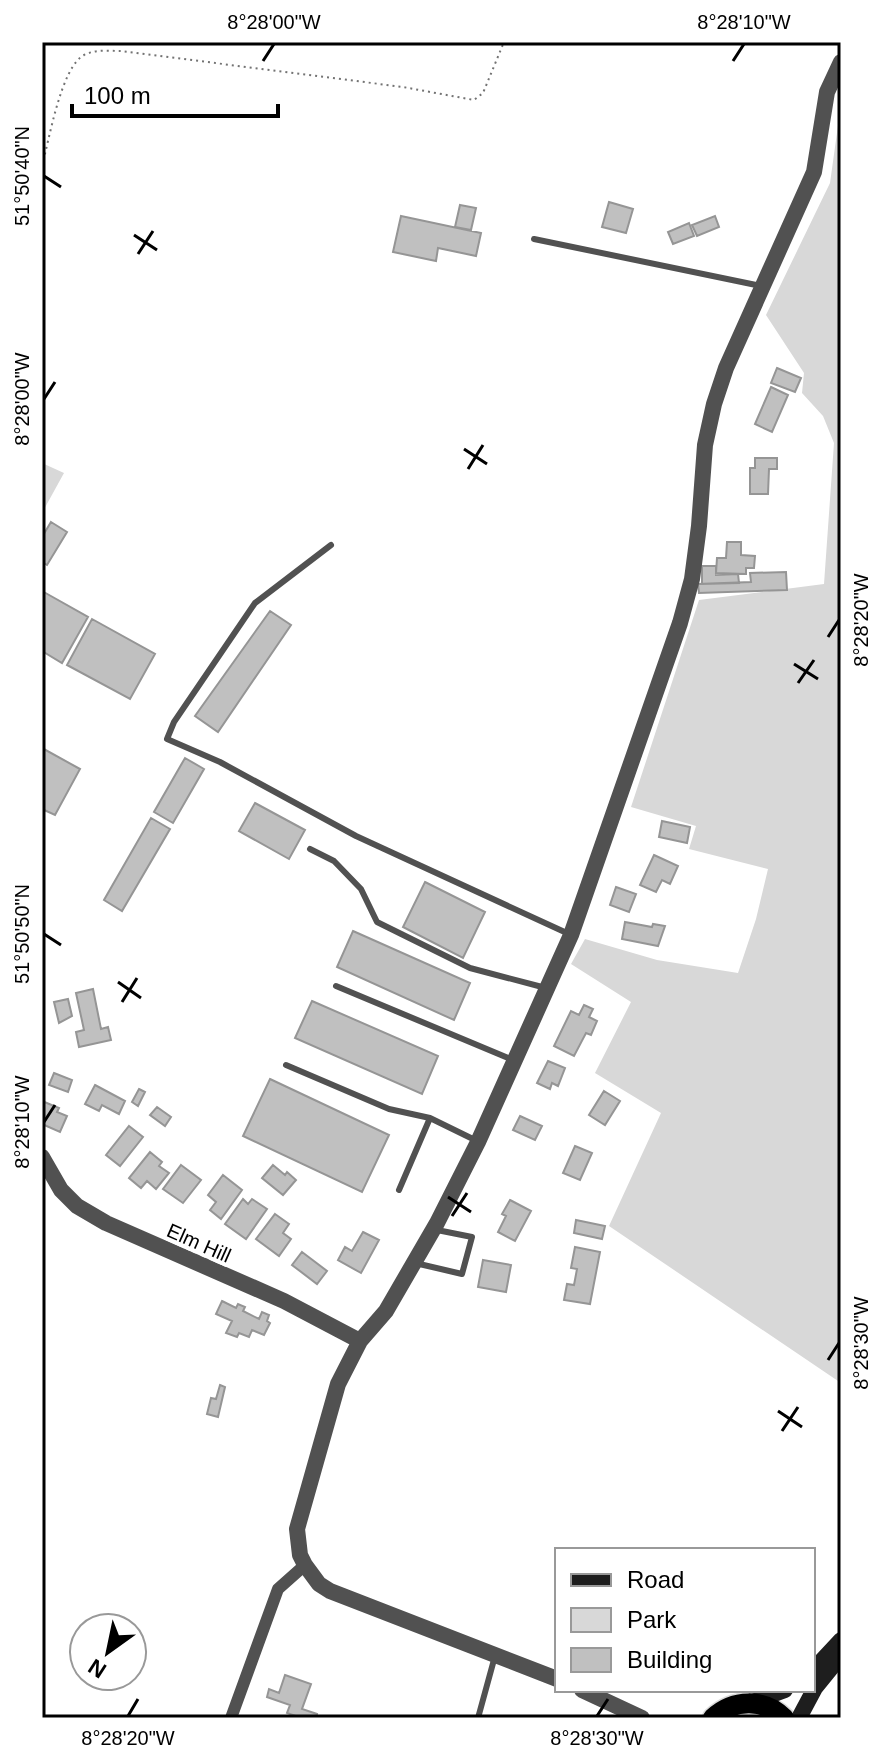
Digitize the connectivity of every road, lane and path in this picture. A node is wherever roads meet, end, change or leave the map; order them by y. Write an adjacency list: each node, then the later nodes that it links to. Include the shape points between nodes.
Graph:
1 (504, 42): 3 (path, via 483,93 474,100 97,51 81,56 72,67)
2 (841, 62): 5 (street, via 827,92 814,172)
3 (42, 166)
4 (534, 239): 5 (lane)
5 (765, 287): 8 (street, via 714,404 692,579)
6 (331, 545): 8 (lane, via 255,603 167,739 356,836)
7 (310, 849): 10 (lane, via 334,861 361,889 377,922 470,968)
8 (571, 935): 10 (street)
9 (336, 986): 11 (lane)
10 (546, 988): 11 (street)
11 (514, 1061): 14 (street)
12 (286, 1065): 13 (lane, via 389,1109)
13 (430, 1118): 14 (lane); 16 (lane)
14 (478, 1142): 17 (street)
15 (42, 1157): 19 (street, Elm Hill, via 61,1190 106,1223 284,1301)
16 (399, 1190)
17 (434, 1230): 18 (street); 18 (lane, via 472,1237 462,1274)
18 (415, 1263): 19 (street)
19 (360, 1341): 20 (street, via 338,1384 301,1508 298,1544)
20 (305, 1565): 22 (street, via 330,1591); 32 (street, via 278,1589)
21 (841, 1640): 24 (main road)
22 (495, 1656): 25 (street); 33 (lane)
23 (841, 1656): 26 (main road)
24 (815, 1668)
25 (555, 1678)
26 (815, 1688)
27 (586, 1692): 34 (street)
28 (780, 1692): 30 (main road)
29 (813, 1692): 36 (main road)
30 (750, 1703): 31 (highway); 35 (highway, via 765,1705)
31 (713, 1716)
32 (231, 1718)
33 (478, 1718)
34 (642, 1718)
35 (784, 1718)
36 (799, 1718)

